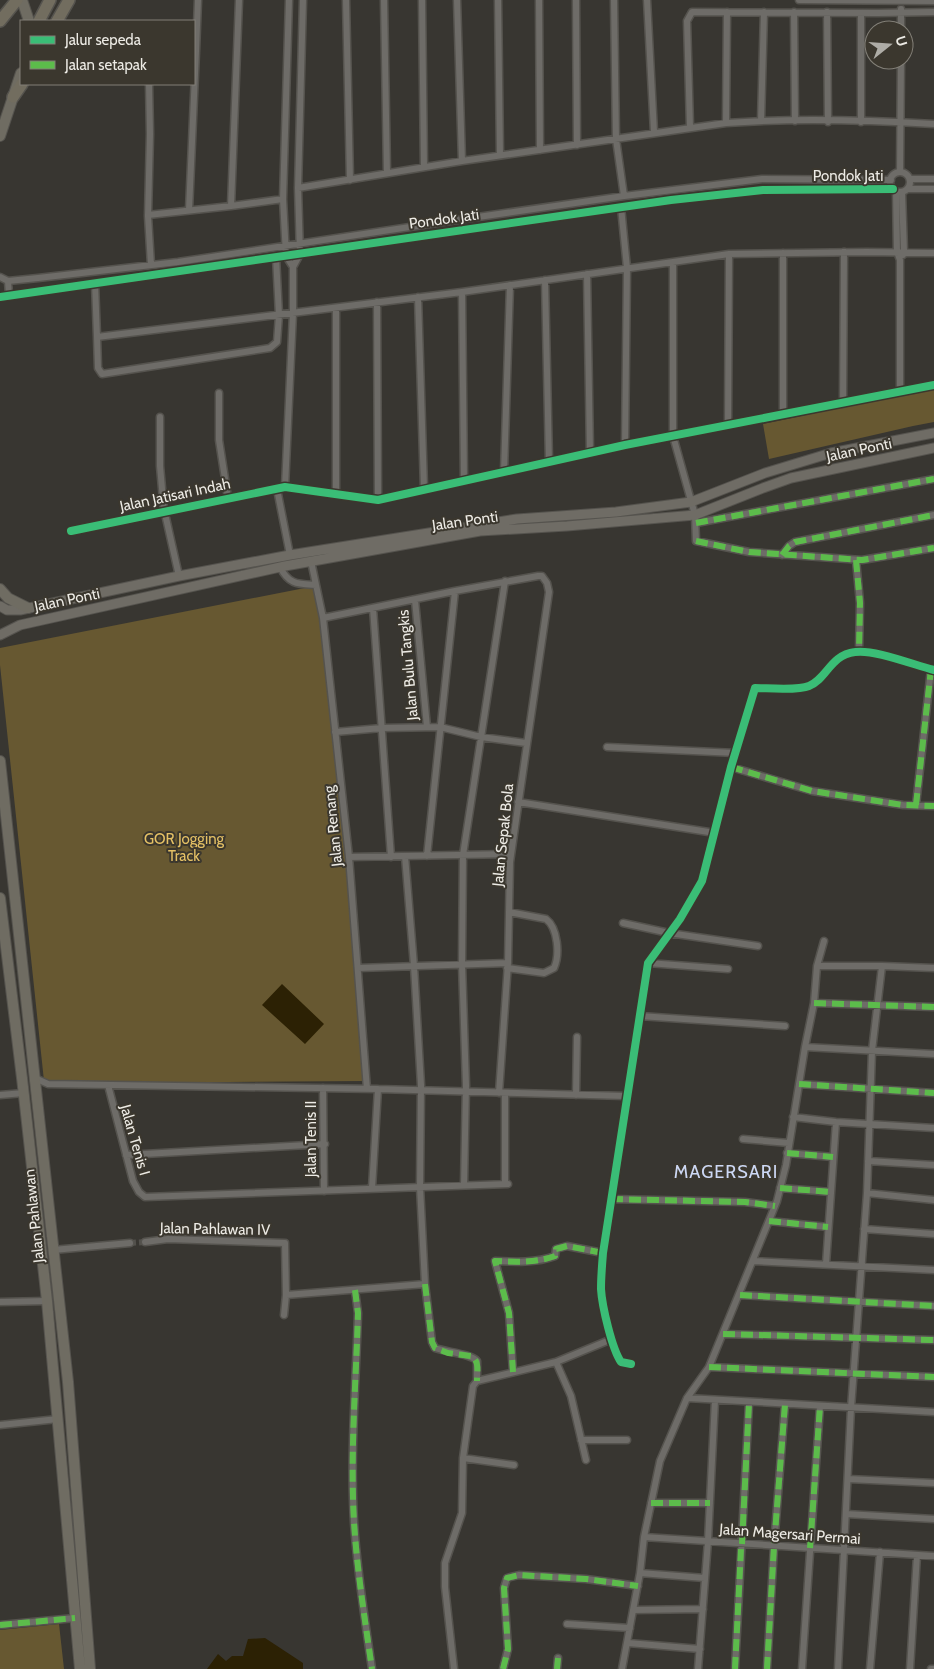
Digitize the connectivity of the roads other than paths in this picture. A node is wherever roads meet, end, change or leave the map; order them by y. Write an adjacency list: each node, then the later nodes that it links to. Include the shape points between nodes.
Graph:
1 (17, 0): 36 (highway)
2 (22, 0): 32 (main road)
3 (50, 0): 33 (highway)
4 (69, 0): 34 (highway)
5 (198, 0): 37 (street)
6 (239, 0): 73 (street)
7 (289, 0): 71 (street)
8 (303, 0): 66 (street)
9 (346, 0): 63 (street)
10 (384, 0): 61 (street)
11 (422, 0): 59 (street)
12 (457, 0): 58 (street)
13 (498, 0): 57 (street)
14 (539, 0): 56 (street)
15 (576, 0): 55 (street)
16 (614, 0): 54 (street)
17 (647, 0): 52 (street)
18 (799, 0): 19 (street)
19 (810, 0): 20 (street)
20 (857, 0): 21 (street)
21 (902, 1): 22 (street); 28 (street)
22 (914, 1): 23 (street); 29 (street)
23 (934, 1)
24 (727, 12): 25 (street); 49 (street); 51 (street, via 696,11 689,15 687,21)
25 (764, 12): 26 (street); 44 (street)
26 (794, 12): 27 (street); 45 (street)
27 (827, 12): 31 (street); 46 (street)
28 (901, 12): 29 (street); 31 (street); 35 (street)
29 (914, 12): 30 (street)
30 (934, 12)
31 (861, 13): 47 (street)
32 (29, 20)
33 (40, 20)
34 (58, 20)
35 (901, 20)
36 (0, 21)
37 (195, 51)
38 (901, 70): 48 (street)
39 (20, 76): 43 (main road)
40 (21, 85): 43 (highway)
41 (149, 85): 76 (street)
42 (194, 85): 75 (street)
43 (13, 97): 53 (main road)
44 (761, 121): 45 (street); 49 (street)
45 (795, 121): 46 (street)
46 (828, 122): 47 (street)
47 (860, 122): 48 (street)
48 (900, 122): 50 (street); 60 (street)
49 (726, 124): 51 (street)
50 (934, 124)
51 (690, 127): 52 (street)
52 (654, 132): 54 (street)
53 (0, 136)
54 (616, 139): 55 (street); 70 (street)
55 (577, 145): 56 (street)
56 (540, 150): 57 (street)
57 (500, 155): 58 (street)
58 (462, 161): 59 (street)
59 (424, 167): 61 (street)
60 (900, 172): 64 (street); 65 (street)
61 (387, 173): 63 (street)
62 (934, 179): 65 (street)
63 (350, 180): 66 (street)
64 (890, 180): 68 (street, Pondok Jati, via 762,179); 69 (street)
65 (910, 180): 69 (street)
66 (298, 188): 77 (street)
67 (934, 189): 69 (street, Pondok Jati)
68 (669, 190): 70 (street, Pondok Jati); 72 (street)
69 (900, 190): 72 (street, Pondok Jati, via 763,190); 80 (street)
70 (624, 196): 77 (street, Pondok Jati)
71 (283, 199): 73 (street); 78 (street)
72 (671, 200): 74 (street, Pondok Jati)
73 (231, 206): 75 (street)
74 (622, 207): 83 (street, Pondok Jati); 90 (street)
75 (189, 210): 76 (street)
76 (148, 215): 88 (street)
77 (299, 243): 78 (street, Pondok Jati); 83 (street)
78 (285, 245): 85 (street); 88 (street, Pondok Jati)
79 (844, 252): 80 (street); 81 (street); 109 (street)
80 (901, 252): 82 (street); 107 (street)
81 (783, 253): 84 (street); 110 (street)
82 (934, 253)
83 (300, 254): 85 (street, Pondok Jati); 89 (street)
84 (728, 254): 87 (street); 112 (street)
85 (286, 256): 86 (street, Pondok Jati); 89 (street)
86 (276, 258): 95 (street, Pondok Jati); 104 (street)
87 (673, 262): 90 (street); 114 (street)
88 (151, 266): 94 (street, Pondok Jati)
89 (292, 267): 103 (street)
90 (628, 268): 91 (street); 115 (street)
91 (586, 274): 93 (street); 117 (street)
92 (0, 277): 94 (street)
93 (545, 280): 96 (street); 118 (street)
94 (8, 281): 98 (street)
95 (95, 283): 98 (street, Pondok Jati); 105 (street)
96 (510, 285): 97 (street); 119 (street)
97 (462, 292): 100 (street); 121 (street)
98 (9, 295): 99 (street, Pondok Jati)
99 (0, 297)
100 (418, 297): 101 (street); 123 (street)
101 (377, 302): 102 (street); 127 (street)
102 (336, 309): 103 (street); 125 (street)
103 (293, 313): 104 (street); 122 (street)
104 (279, 315): 105 (street); 105 (street, via 277,342 270,348 102,374 98,368)
105 (97, 337)
106 (934, 385): 107 (street)
107 (900, 392): 109 (street)
108 (219, 393): 126 (street, via 219,440)
109 (843, 404): 110 (street)
110 (783, 414): 112 (street)
111 (160, 417): 129 (street)
112 (728, 425): 114 (street)
113 (934, 433): 128 (main road, Jalan Ponti, via 831,453 765,473)
114 (673, 436): 115 (street); 128 (street)
115 (625, 444): 117 (street)
116 (934, 448): 132 (main road, Jalan Ponti, via 791,478)
117 (590, 453): 118 (street)
118 (549, 462): 119 (street)
119 (504, 472): 121 (street)
120 (934, 479): 132 (street)
121 (464, 481): 123 (street)
122 (285, 487): 124 (street, Jalan Jatisari Indah); 125 (street)
123 (424, 488): 127 (street)
124 (277, 490): 126 (street, Jalan Jatisari Indah); 135 (street)
125 (336, 494): 127 (street)
126 (228, 498): 129 (street, Jalan Jatisari Indah)
127 (378, 500)
128 (691, 502): 132 (street); 135 (main road, Jalan Ponti, via 616,512 517,518)
129 (164, 510): 133 (street, Jalan Jatisari Indah)
130 (934, 515): 136 (street, via 795,542)
131 (166, 518): 142 (street)
132 (696, 519): 136 (street, via 696,541); 138 (main road, Jalan Ponti, via 480,531)
133 (71, 530)
134 (934, 548): 137 (street)
135 (290, 555): 139 (main road, Jalan Ponti)
136 (782, 555): 137 (street)
137 (856, 560): 153 (street, via 860,603)
138 (310, 561): 140 (main road, Jalan Ponti); 144 (street, Jalan Renang)
139 (244, 563): 141 (main road); 142 (main road, Jalan Ponti)
140 (280, 567): 141 (main road, Jalan Ponti); 144 (street, via 290,581)
141 (246, 574): 152 (main road, Jalan Ponti, via 20,625)
142 (179, 576): 149 (main road, Jalan Ponti)
143 (504, 582): 146 (street); 159 (street); 160 (street, Jalan Sepak Bola, via 542,576 548,583)
144 (316, 585): 151 (street, Jalan Renang)
145 (0, 589): 149 (main road, via 8,598)
146 (455, 591): 147 (street); 156 (street)
147 (415, 600): 150 (street); 155 (street, Jalan Bulu Tangkis)
148 (0, 606): 149 (main road, Jalan Ponti, via 7,610)
149 (28, 608)
150 (374, 608): 151 (street); 157 (street)
151 (323, 618): 158 (street, Jalan Renang)
152 (0, 635)
153 (859, 652): 154 (street); 162 (street, via 846,654 832,662 808,687 755,688)
154 (933, 670): 166 (street)
155 (427, 727): 156 (street); 157 (street)
156 (440, 727): 159 (street); 172 (street)
157 (382, 728): 158 (street); 173 (street)
158 (335, 732): 174 (street, Jalan Renang)
159 (481, 737): 160 (street); 170 (street)
160 (526, 744): 165 (street, Jalan Sepak Bola)
161 (607, 747): 162 (street)
162 (736, 752): 164 (street)
163 (0, 761): 199 (main road, Jalan Pahlawan)
164 (731, 767): 166 (street, via 812,791); 168 (street)
165 (518, 802): 168 (street); 169 (street, Jalan Sepak Bola)
166 (916, 805): 167 (street)
167 (934, 806)
168 (715, 833): 178 (street, via 702,881)
169 (512, 854): 170 (street); 176 (street, Jalan Sepak Bola)
170 (464, 855): 172 (street); 182 (street)
171 (405, 856): 172 (street); 173 (street); 184 (street)
172 (427, 856)
173 (391, 857): 174 (street)
174 (349, 858): 187 (street, Jalan Renang)
175 (0, 898): 211 (main road, Jalan Pahlawan)
176 (509, 912): 183 (street, Jalan Sepak Bola); 183 (street, via 550,922 554,929 556,962 554,968 544,973)
177 (623, 923): 178 (street)
178 (669, 934): 180 (street); 181 (street)
179 (824, 941): 185 (street)
180 (758, 946)
181 (648, 963): 189 (street); 193 (street)
182 (462, 964): 183 (street); 184 (street); 208 (street)
183 (508, 965): 209 (street, Jalan Sepak Bola)
184 (414, 966): 187 (street); 207 (street)
185 (817, 966): 186 (street); 190 (street)
186 (882, 966): 188 (street); 191 (street)
187 (358, 968): 204 (street, Jalan Renang)
188 (934, 968)
189 (728, 969)
190 (814, 1003): 191 (street); 196 (street)
191 (878, 1006): 192 (street); 197 (street)
192 (934, 1007)
193 (640, 1016): 194 (street); 215 (street)
194 (785, 1026)
195 (577, 1037): 214 (street)
196 (805, 1047): 197 (street); 201 (street)
197 (872, 1051): 198 (street); 206 (street)
198 (934, 1054)
199 (35, 1078): 200 (street); 212 (main road, Jalan Pahlawan)
200 (48, 1084): 202 (street); 212 (street)
201 (799, 1084): 206 (street); 216 (street)
202 (108, 1085): 203 (street); 224 (street, Jalan Tenis I)
203 (323, 1088): 204 (street); 222 (street, Jalan Tenis II)
204 (367, 1089): 205 (street)
205 (378, 1089): 207 (street); 230 (street)
206 (871, 1089): 210 (street); 218 (street)
207 (422, 1090): 208 (street); 229 (street)
208 (466, 1091): 209 (street); 228 (street)
209 (502, 1093): 214 (street); 228 (street, Jalan Sepak Bola, via 506,1184)
210 (934, 1093)
211 (19, 1094): 213 (street); 254 (main road, Jalan Pahlawan)
212 (36, 1094): 244 (main road, Jalan Pahlawan)
213 (0, 1095)
214 (576, 1095): 215 (street)
215 (626, 1096): 235 (street)
216 (793, 1117): 217 (street); 221 (street)
217 (836, 1122): 218 (street); 225 (street)
218 (870, 1125): 219 (street); 226 (street)
219 (934, 1128)
220 (743, 1139): 221 (street)
221 (789, 1143): 223 (street)
222 (325, 1144): 224 (street); 232 (street, Jalan Tenis II)
223 (787, 1153): 225 (street); 231 (street)
224 (126, 1155): 232 (street, Jalan Tenis I, via 133,1181 145,1197)
225 (833, 1157): 233 (street)
226 (868, 1161): 227 (street); 234 (street)
227 (934, 1164)
228 (464, 1185): 229 (street)
229 (420, 1187): 230 (street); 250 (street)
230 (372, 1188): 232 (street)
231 (780, 1188): 233 (street); 237 (street)
232 (324, 1191)
233 (831, 1192): 239 (street)
234 (867, 1193): 236 (street); 240 (street)
235 (611, 1199): 237 (street, via 745,1202); 245 (street)
236 (934, 1200)
237 (775, 1206): 238 (street)
238 (769, 1221): 239 (street); 246 (street)
239 (828, 1228): 247 (street)
240 (864, 1229): 241 (street); 248 (street)
241 (934, 1234)
242 (145, 1242): 252 (street, Jalan Pahlawan IV, via 168,1239 285,1243)
243 (130, 1243): 244 (street)
244 (53, 1250): 264 (main road, Jalan Pahlawan)
245 (603, 1253): 261 (street, via 601,1291); 268 (street, via 567,1246 556,1248 556,1256 548,1259 495,1262 508,1313)
246 (753, 1261): 247 (street); 253 (street)
247 (826, 1264): 248 (street)
248 (861, 1265): 249 (street); 256 (street)
249 (934, 1270)
250 (425, 1284): 251 (street); 271 (street, via 435,1348 475,1358)
251 (355, 1290): 252 (street); 317 (street, via 358,1313 352,1462 354,1521)
252 (286, 1295): 258 (street)
253 (740, 1295): 256 (street); 259 (street)
254 (46, 1301): 255 (street); 266 (main road, Jalan Pahlawan)
255 (0, 1302)
256 (858, 1302): 257 (street); 260 (street)
257 (934, 1306)
258 (284, 1315)
259 (723, 1334): 260 (street); 267 (street)
260 (857, 1338): 262 (street); 269 (street)
261 (612, 1339): 263 (street); 265 (street, via 621,1362)
262 (934, 1340)
263 (556, 1362): 268 (street); 283 (street, via 571,1396)
264 (65, 1364): 266 (main road); 272 (main road, Jalan Pahlawan)
265 (631, 1364)
266 (53, 1366): 273 (main road, Jalan Pahlawan)
267 (709, 1367): 269 (street); 274 (street)
268 (513, 1372): 271 (street)
269 (854, 1374): 270 (street); 279 (street)
270 (934, 1377)
271 (477, 1381): 285 (street, via 473,1386)
272 (68, 1382): 273 (main road); 316 (main road, Jalan Pahlawan)
273 (55, 1383): 281 (main road, Jalan Pahlawan)
274 (687, 1398): 275 (street); 290 (street, via 660,1461)
275 (715, 1400): 276 (street); 291 (street)
276 (749, 1403): 277 (street); 296 (street)
277 (785, 1404): 278 (street); 297 (street)
278 (820, 1406): 279 (street); 298 (street)
279 (851, 1408): 280 (street); 288 (street)
280 (934, 1412)
281 (58, 1419): 282 (street); 308 (main road, Jalan Pahlawan)
282 (0, 1424)
283 (581, 1440): 284 (street); 286 (street)
284 (627, 1440)
285 (463, 1458): 287 (street); 318 (street, via 462,1513 445,1563)
286 (586, 1460)
287 (514, 1465)
288 (848, 1479): 289 (street); 292 (street)
289 (934, 1484)
290 (652, 1502): 291 (street); 294 (street)
291 (710, 1503): 295 (street)
292 (846, 1514): 293 (street); 299 (street)
293 (934, 1519)
294 (644, 1537): 295 (street, Jalan Magersari Permai); 303 (street)
295 (708, 1541): 296 (street, Jalan Magersari Permai); 304 (street)
296 (742, 1544): 297 (street, Jalan Magersari Permai); 323 (street)
297 (774, 1546): 298 (street, Jalan Magersari Permai); 324 (street)
298 (810, 1548): 299 (street, Jalan Magersari Permai); 325 (street)
299 (844, 1550): 300 (street, Jalan Magersari Permai); 326 (street)
300 (880, 1552): 301 (street, Jalan Magersari Permai); 327 (street)
301 (918, 1555): 302 (street, Jalan Magersari Permai); 328 (street)
302 (934, 1556)
303 (640, 1573): 304 (street); 305 (street)
304 (705, 1578): 307 (street)
305 (638, 1586): 306 (street); 319 (street, via 586,1578 519,1575 507,1578 504,1588 508,1649)
306 (633, 1610): 307 (street); 311 (street)
307 (703, 1610): 313 (street)
308 (75, 1618): 310 (street); 315 (main road, Jalan Pahlawan)
309 (567, 1624): 311 (street)
310 (0, 1625)
311 (630, 1628): 312 (street)
312 (628, 1643): 313 (street); 321 (street)
313 (700, 1649): 322 (street)
314 (558, 1658): 320 (street)
315 (80, 1669)
316 (90, 1669)
317 (372, 1669)
318 (454, 1669)
319 (503, 1669)
320 (558, 1669)
321 (622, 1669)
322 (698, 1669)
323 (736, 1669)
324 (767, 1669)
325 (802, 1669)
326 (838, 1669)
327 (870, 1669)
328 (910, 1669)

